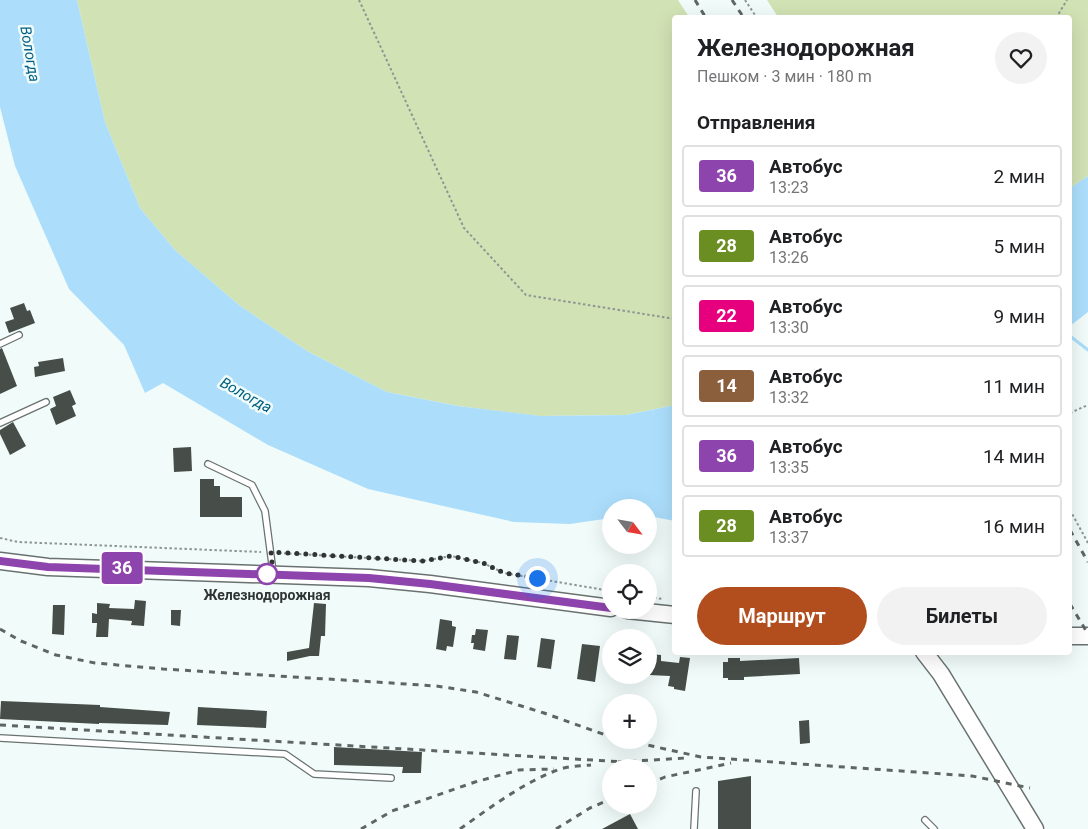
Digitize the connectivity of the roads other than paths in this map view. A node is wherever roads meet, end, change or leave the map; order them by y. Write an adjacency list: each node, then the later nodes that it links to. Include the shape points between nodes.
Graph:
1 (19, 335): 2 (lane)
2 (0, 344)
3 (46, 402): 4 (lane)
4 (0, 423)
5 (208, 464): 7 (lane, via 252,485 265,511)
6 (0, 561): 7 (main road, via 48,567)
7 (273, 574): 8 (main road, via 430,584)
8 (602, 607)
9 (657, 613): 10 (main road)
10 (672, 615)
11 (1072, 636): 12 (main road)
12 (1088, 636)
13 (926, 655): 15 (main road)
14 (940, 655): 15 (main road)
15 (941, 674): 22 (main road)
16 (0, 738): 17 (lane, via 285,754 314,774)
17 (391, 778)
18 (696, 791): 20 (lane)
19 (925, 820): 21 (lane)
20 (694, 829)
21 (934, 829)
22 (1035, 829)

